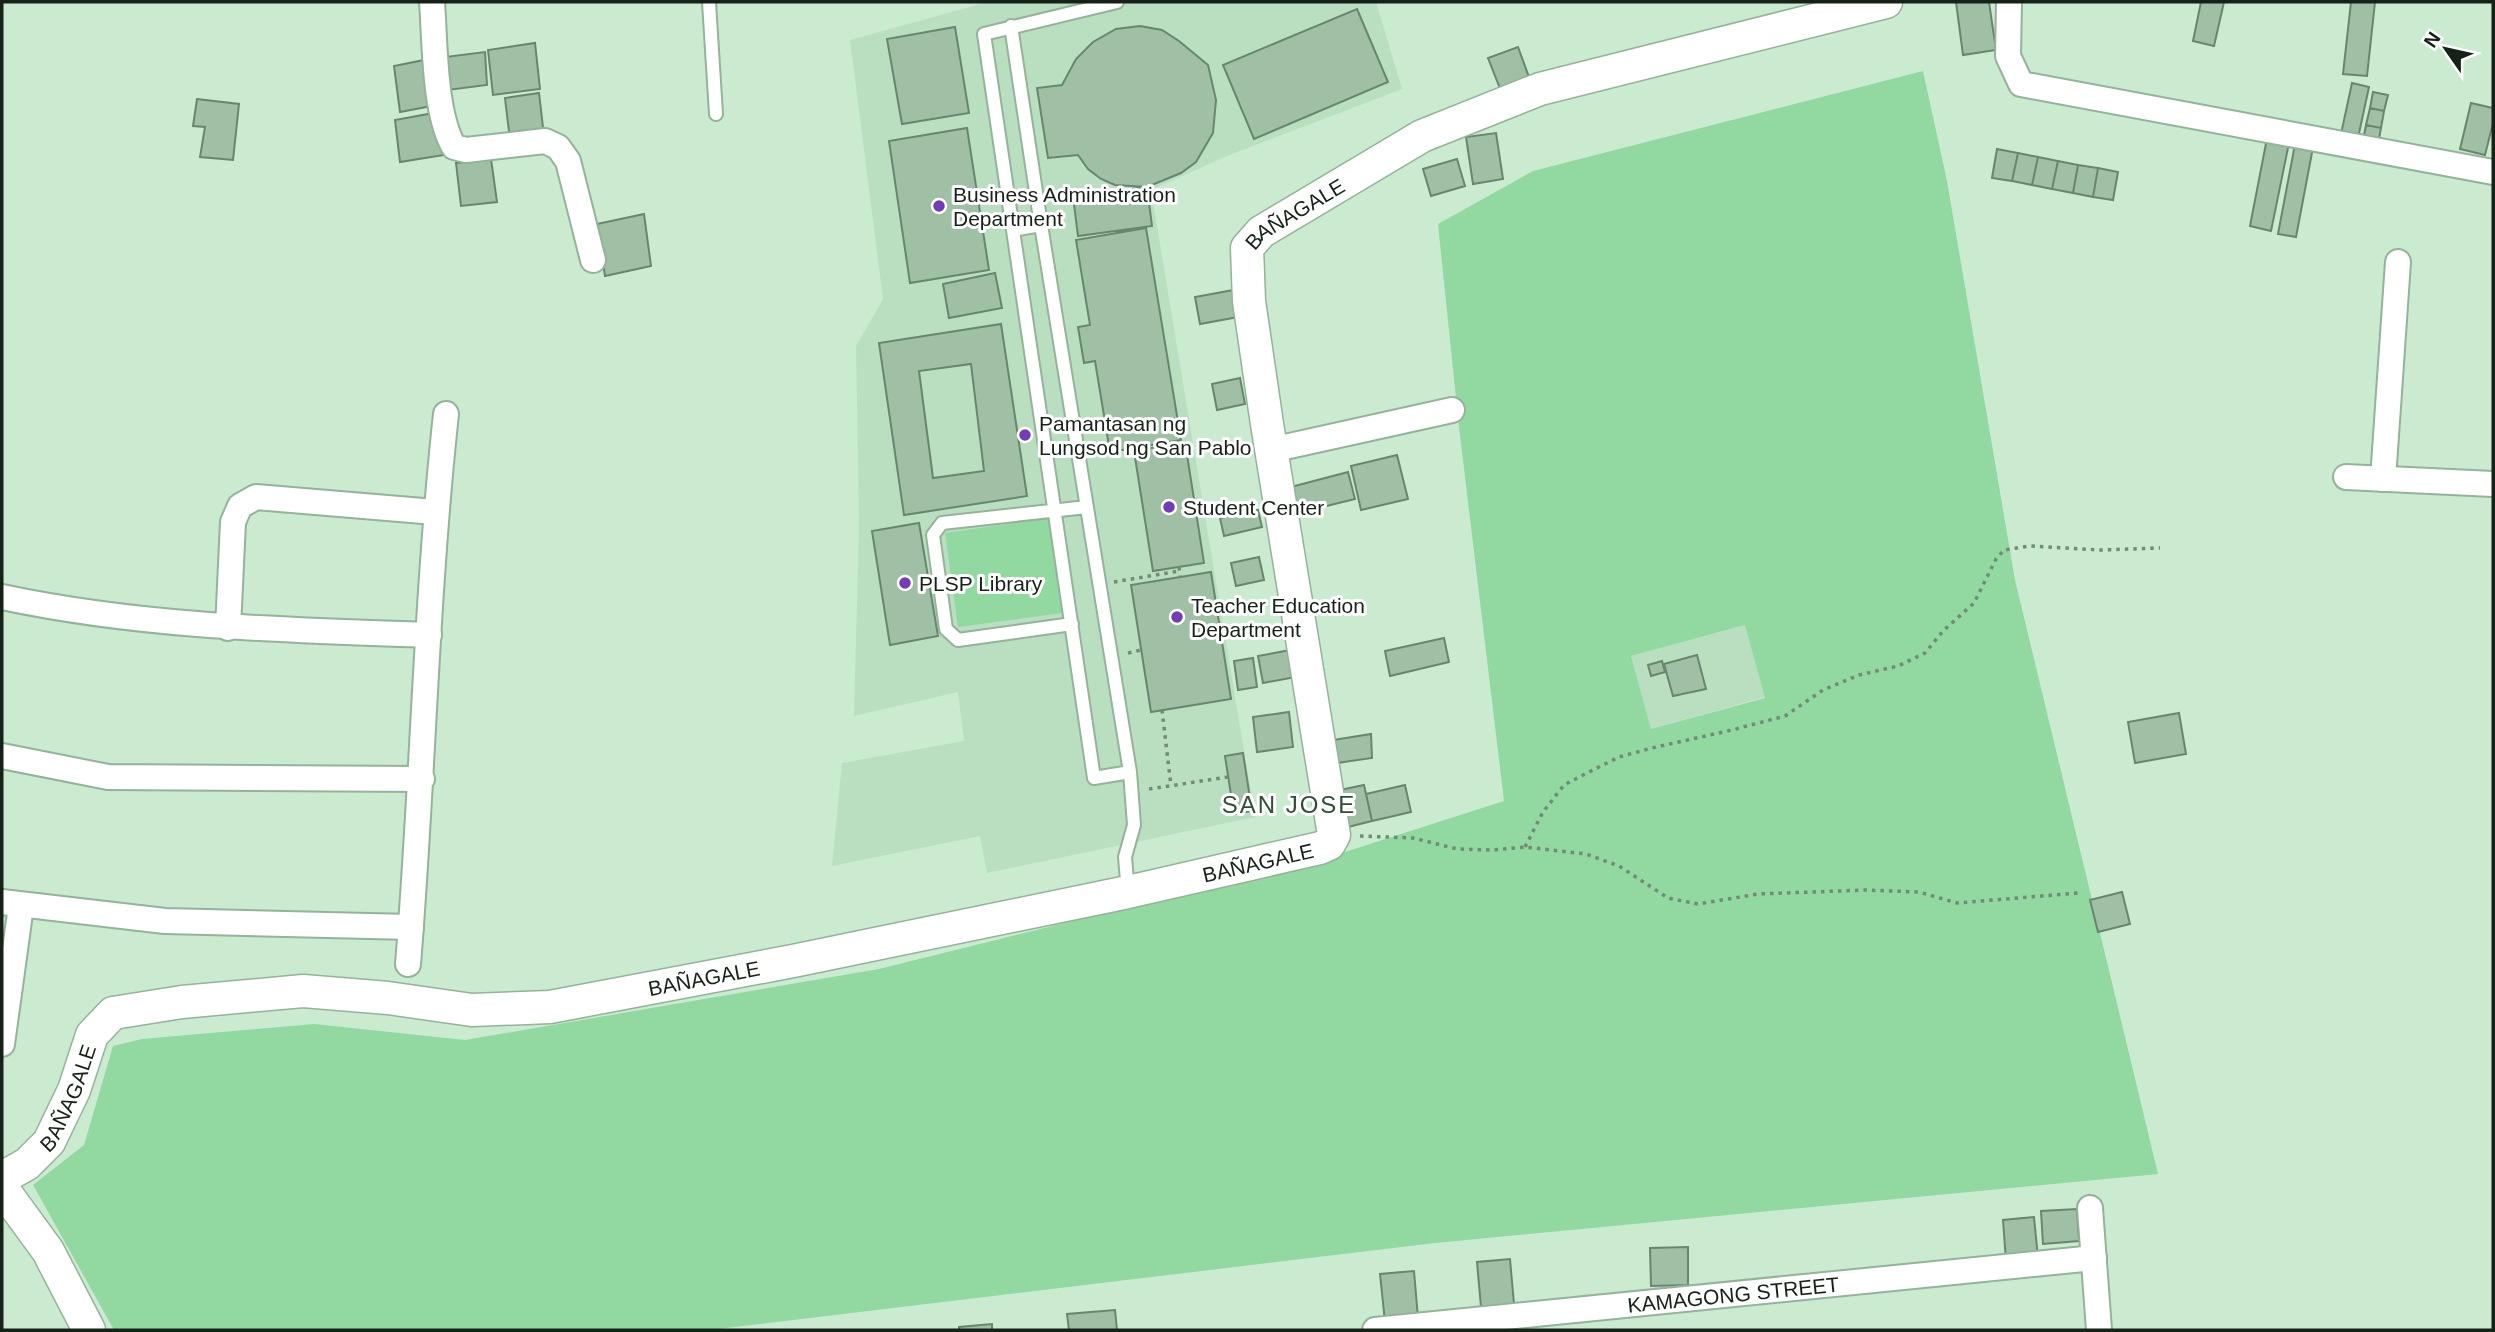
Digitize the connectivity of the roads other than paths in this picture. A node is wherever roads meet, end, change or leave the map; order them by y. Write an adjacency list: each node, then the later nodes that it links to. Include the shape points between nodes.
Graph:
1 (432, 2): 11 (street, via 447,136 454,147 466,150 545,141 558,147 568,161)
2 (709, 2): 7 (lane)
3 (1117, 2): 6 (lane)
4 (1886, 2): 15 (street, BAÑAGALE, via 1540,89 1422,136 1261,232 1247,248 1249,301)
5 (2009, 2): 8 (street, via 2008,56 2021,84)
6 (1011, 26): 9 (lane); 10 (lane, via 984,34)
7 (716, 114)
8 (2493, 172)
9 (1041, 225): 10 (lane); 19 (lane)
10 (1013, 230): 20 (lane)
11 (593, 260)
12 (2398, 262): 17 (street)
13 (1452, 410): 15 (street)
14 (446, 414): 21 (street)
15 (1271, 450): 29 (street, BAÑAGALE, via 1334,835 1320,848)
16 (2346, 477): 17 (street)
17 (2384, 479): 18 (street)
18 (2493, 484)
19 (1087, 507): 20 (lane); 27 (lane)
20 (1056, 510): 23 (lane); 23 (lane, via 942,523 933,535 946,629 958,640)
21 (435, 512): 24 (street, via 256,496 240,506 233,522); 25 (street)
22 (2, 597): 24 (street, via 116,617)
23 (1072, 624): 27 (lane, via 1094,778)
24 (228, 628): 25 (street)
25 (429, 635): 28 (street)
26 (2, 756): 28 (street, via 108,777)
27 (1130, 772): 29 (lane, via 1134,825 1125,857)
28 (422, 779): 31 (street)
29 (1128, 892): 34 (street, BAÑAGALE, via 550,1007 472,1010 303,991 113,1013 92,1035 74,1090 49,1142 27,1164)
30 (12, 904): 31 (street, via 164,921); 33 (street)
31 (411, 927): 32 (street)
32 (408, 964)
33 (2, 1035)
34 (2, 1178)
35 (2, 1188): 39 (street, via 48,1251)
36 (2090, 1208): 37 (street)
37 (2094, 1258): 38 (street, KAMAGONG STREET); 41 (street)
38 (1425, 1328): 40 (street, KAMAGONG STREET)
39 (89, 1330)
40 (1375, 1330)
41 (2099, 1330)

